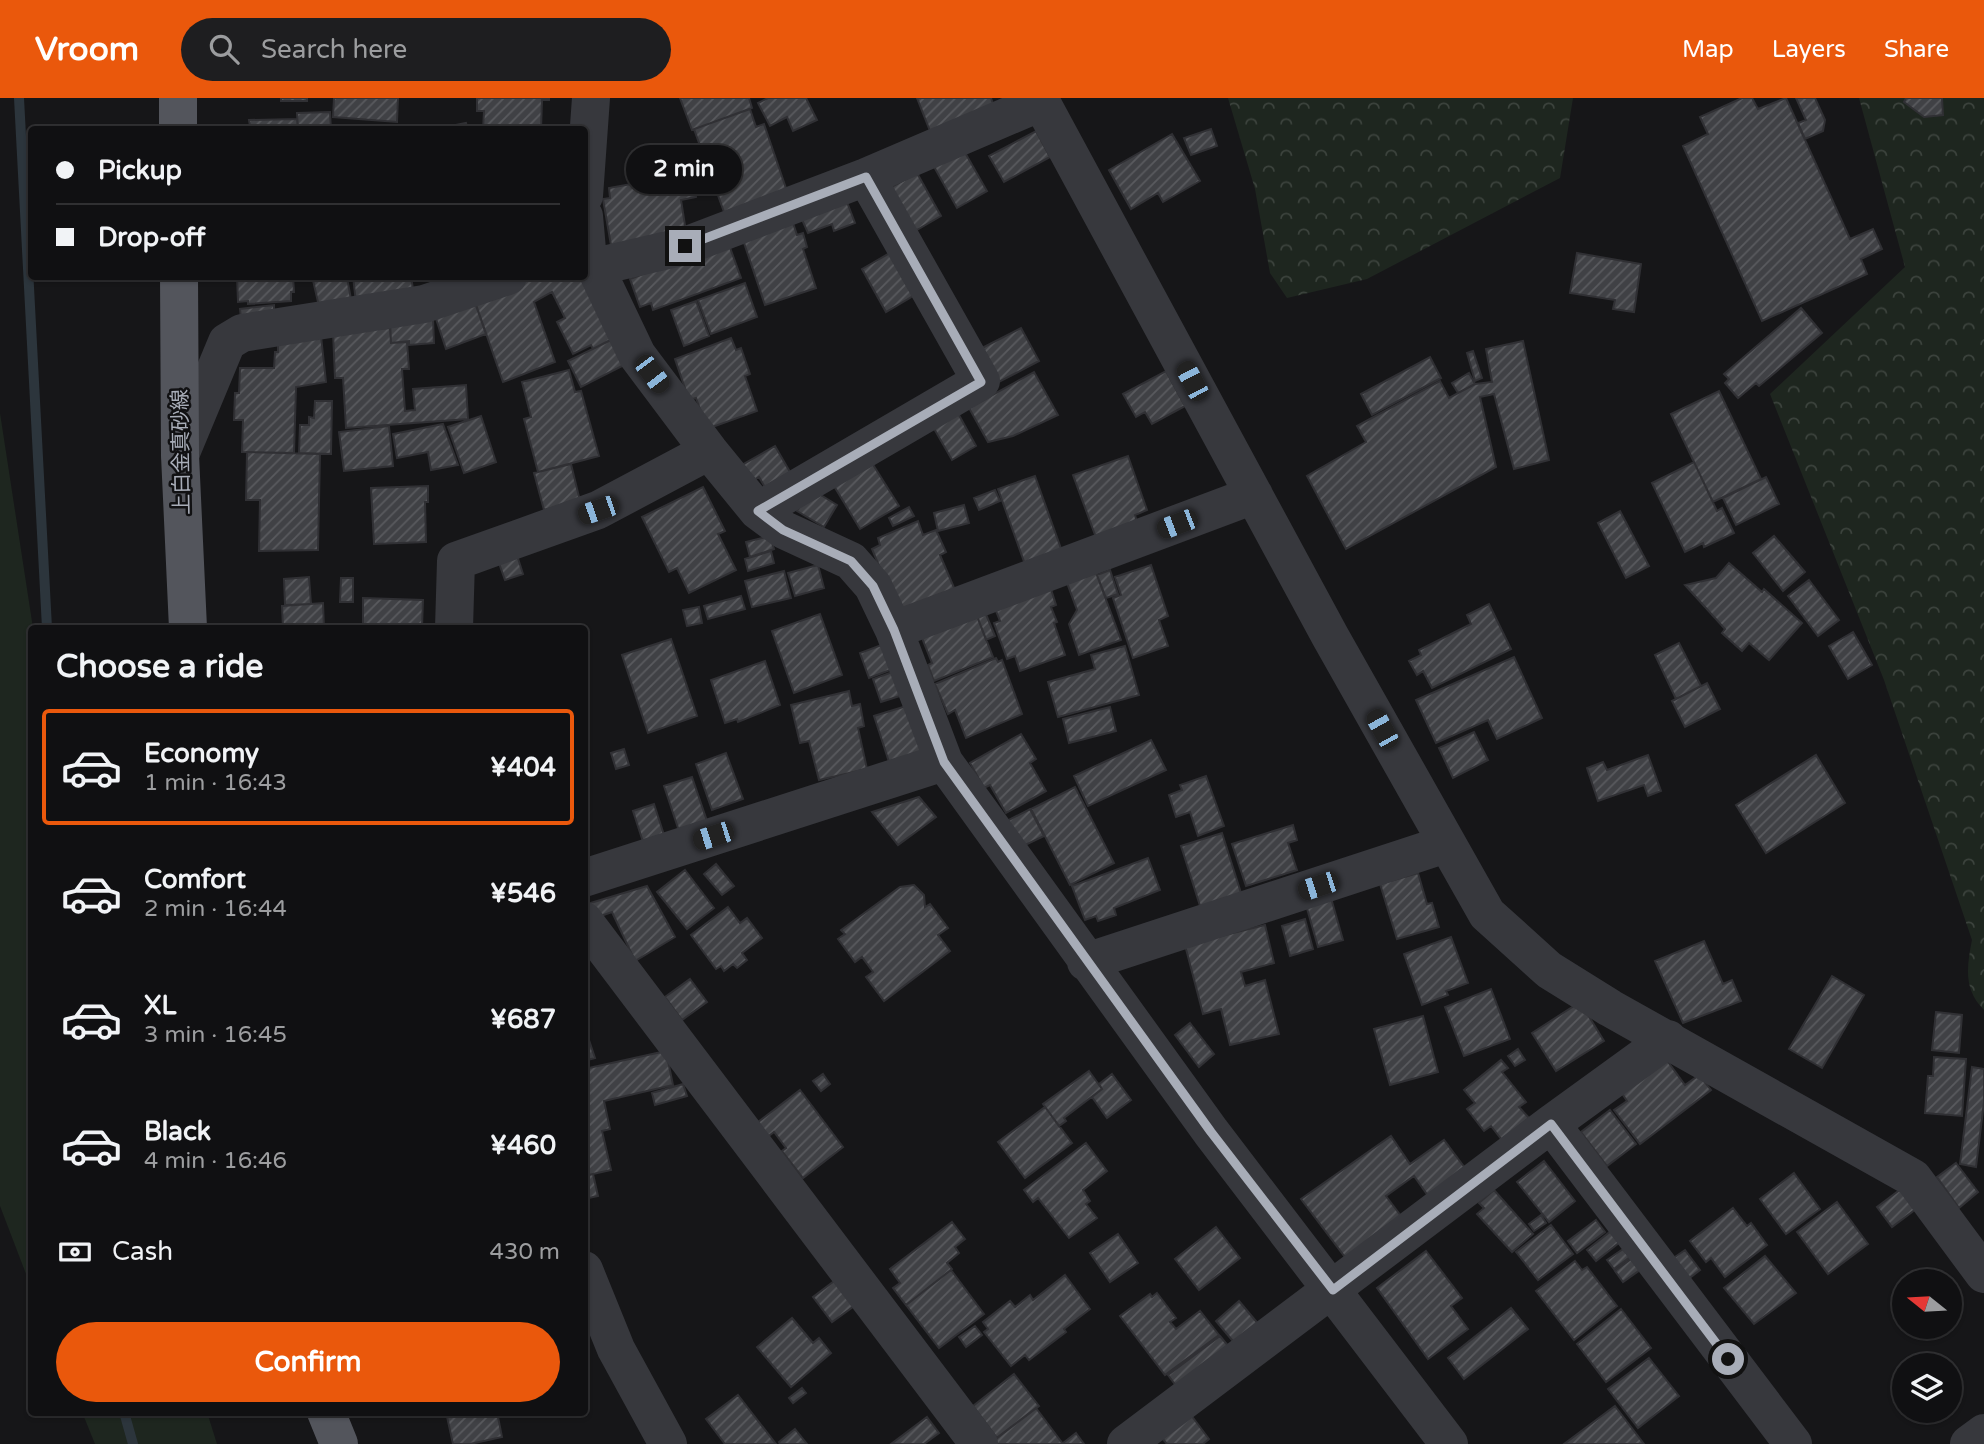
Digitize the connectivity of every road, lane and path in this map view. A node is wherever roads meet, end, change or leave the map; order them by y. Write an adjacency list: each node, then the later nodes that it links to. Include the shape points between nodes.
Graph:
1 (178, 98): 4 (main road)
2 (590, 98): 5 (street)
3 (1040, 100): 6 (street); 12 (street)
4 (178, 126)
5 (588, 131)
6 (866, 177): 7 (street, via 685,246); 13 (street, via 981,382)
7 (588, 246): 10 (street, via 637,355)
8 (179, 280): 11 (main road, 上白金真砂線)
9 (496, 280): 11 (street, via 424,304 242,334 227,342)
10 (709, 451): 13 (street); 15 (street, via 598,510 456,561)
11 (180, 454): 14 (main road, 上白金真砂線)
12 (1254, 495): 16 (street); 18 (street)
13 (758, 511): 16 (street, via 783,530 851,561 873,586)
14 (188, 625)
15 (454, 625)
16 (894, 630): 17 (street)
17 (944, 762): 19 (street); 21 (street)
18 (1446, 844): 21 (street); 22 (street, via 1487,914 1549,970)
19 (588, 877)
20 (588, 926): 31 (street)
21 (1086, 962): 26 (street)
22 (1668, 1039): 23 (street); 24 (street, via 1913,1178)
23 (1551, 1124): 26 (street); 34 (street)
24 (1984, 1274)
25 (588, 1280): 30 (street, via 616,1349)
26 (1333, 1290): 32 (street); 33 (street)
27 (328, 1416): 29 (main road)
28 (1984, 1433): 35 (street)
29 (339, 1444)
30 (668, 1444)
31 (979, 1444)
32 (1126, 1444)
33 (1449, 1444)
34 (1793, 1444)
35 (1969, 1444)

